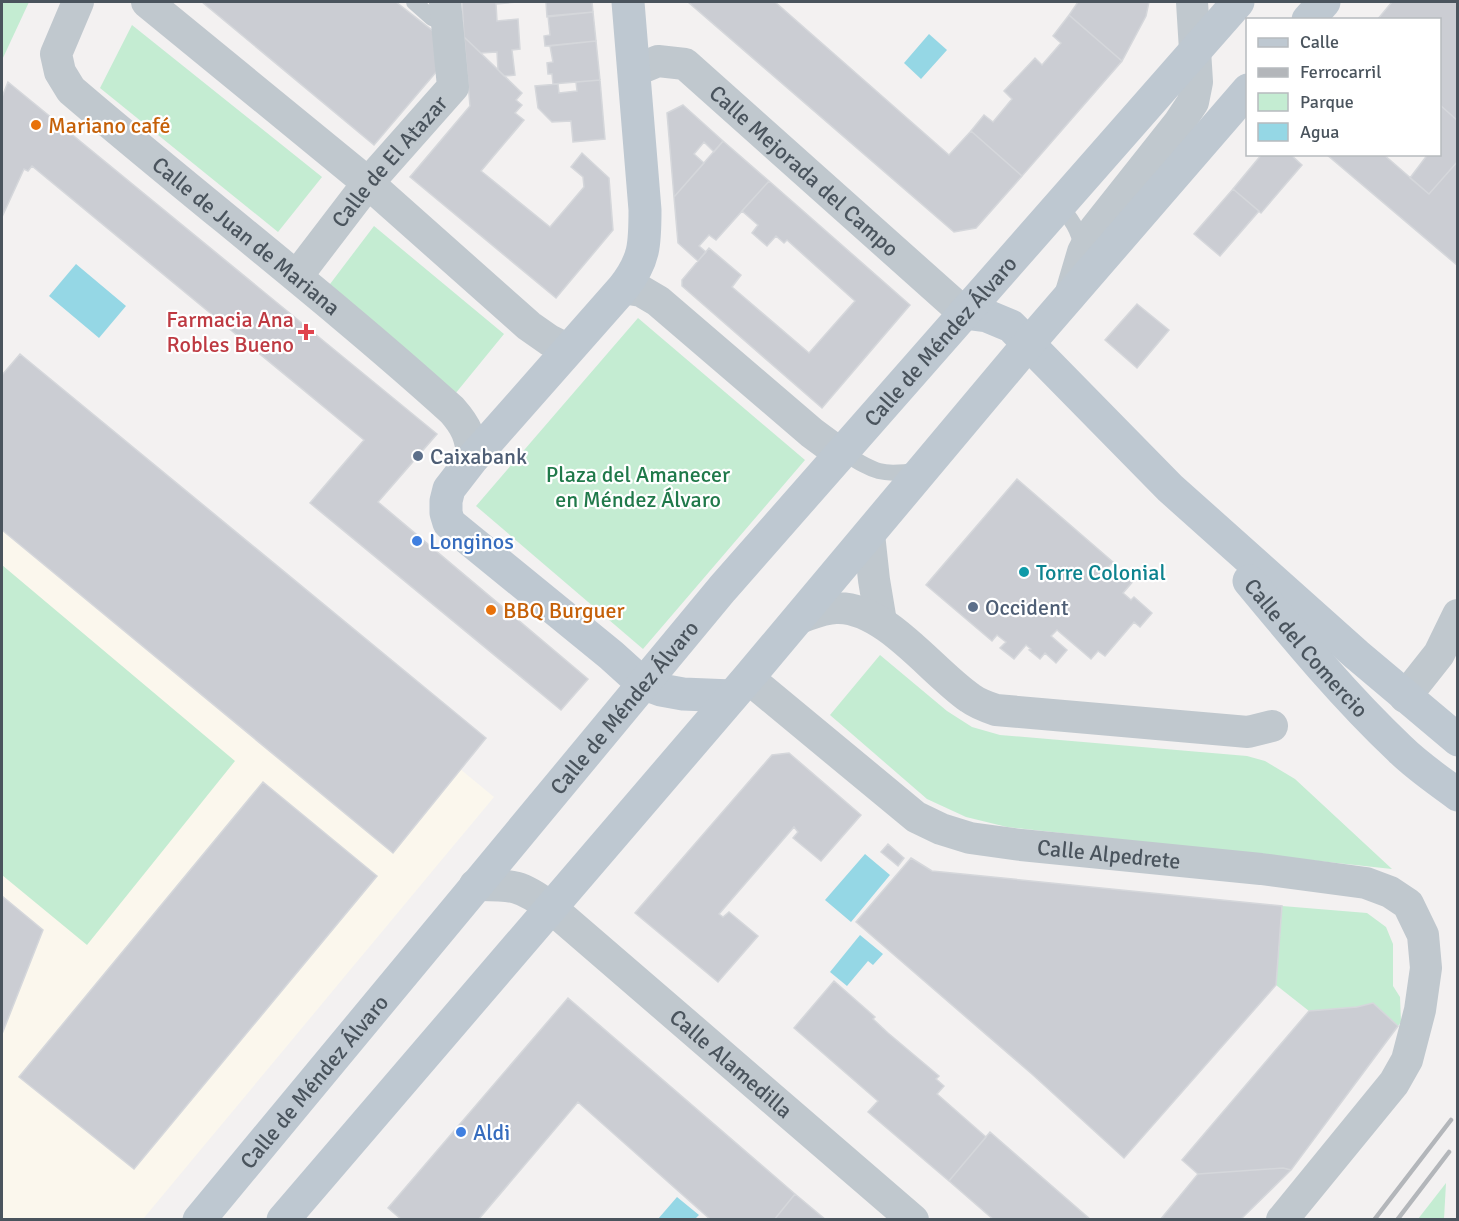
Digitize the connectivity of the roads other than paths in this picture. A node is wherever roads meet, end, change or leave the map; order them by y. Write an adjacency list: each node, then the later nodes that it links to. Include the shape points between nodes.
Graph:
1 (78, 2): 16 (street, Calle de Juan de Mariana, via 56,54 60,72 71,90)
2 (147, 2): 13 (street)
3 (414, 2): 8 (lane, via 432,18)
4 (628, 2): 11 (main road)
5 (1192, 2): 10 (street)
6 (1238, 2): 10 (main road, Calle de Méndez Álvaro)
7 (1324, 2): 9 (main road)
8 (446, 13): 13 (street, Calle de El Atazar, via 453,87)
9 (1310, 18)
10 (1196, 49): 14 (main road, Calle de Méndez Álvaro); 15 (street, via 1193,102 1095,229)
11 (634, 71): 17 (main road, via 645,227 641,259); 19 (street, Calle Mejorada del Campo, via 658,61 684,64)
12 (1246, 92): 18 (main road)
13 (368, 183): 16 (street, Calle de El Atazar); 21 (street, via 529,326)
14 (1058, 204): 15 (lane, via 1073,221); 19 (main road, Calle de Méndez Álvaro)
15 (1083, 252): 18 (street)
16 (299, 278): 23 (street, Calle de Juan de Mariana, via 452,410 470,436)
17 (623, 288): 21 (main road); 22 (street, via 641,291 658,301 812,433)
18 (1070, 296): 20 (main road)
19 (964, 313): 20 (main road, Calle del Comercio, via 987,316 1011,326); 22 (main road, Calle de Méndez Álvaro)
20 (1029, 343): 24 (main road); 25 (main road, Calle del Comercio)
21 (567, 349): 23 (main road)
22 (841, 451): 24 (lane, via 878,471 895,474); 30 (main road, Calle de Méndez Álvaro)
23 (473, 458): 30 (main road, via 449,489 449,522)
24 (922, 470): 26 (main road)
25 (1170, 488): 32 (main road, Calle del Comercio); 35 (main road, Calle del Comercio, via 1329,676 1401,750)
26 (869, 534): 28 (main road); 29 (street)
27 (1458, 615): 32 (street, via 1439,654)
28 (799, 618): 29 (street, via 839,608); 31 (main road)
29 (881, 622): 33 (street, via 971,699 996,710 1248,732)
30 (642, 682): 31 (main road, via 683,694); 36 (main road, Calle de Méndez Álvaro)
31 (740, 687): 37 (main road); 41 (street, Calle Alpedrete, via 916,817 941,829 980,839 1366,883 1408,904 1423,935 1426,968 1407,1060 1394,1083)
32 (1405, 696): 34 (main road, Calle del Comercio)
33 (1272, 726)
34 (1458, 741)
35 (1458, 795)
36 (475, 885): 37 (street, Calle Alamedilla, via 506,885 528,891); 38 (main road, Calle de Méndez Álvaro)
37 (550, 907): 39 (main road); 40 (street, Calle Alamedilla)
38 (199, 1220)
39 (283, 1220)
40 (913, 1220)
41 (1282, 1220)

